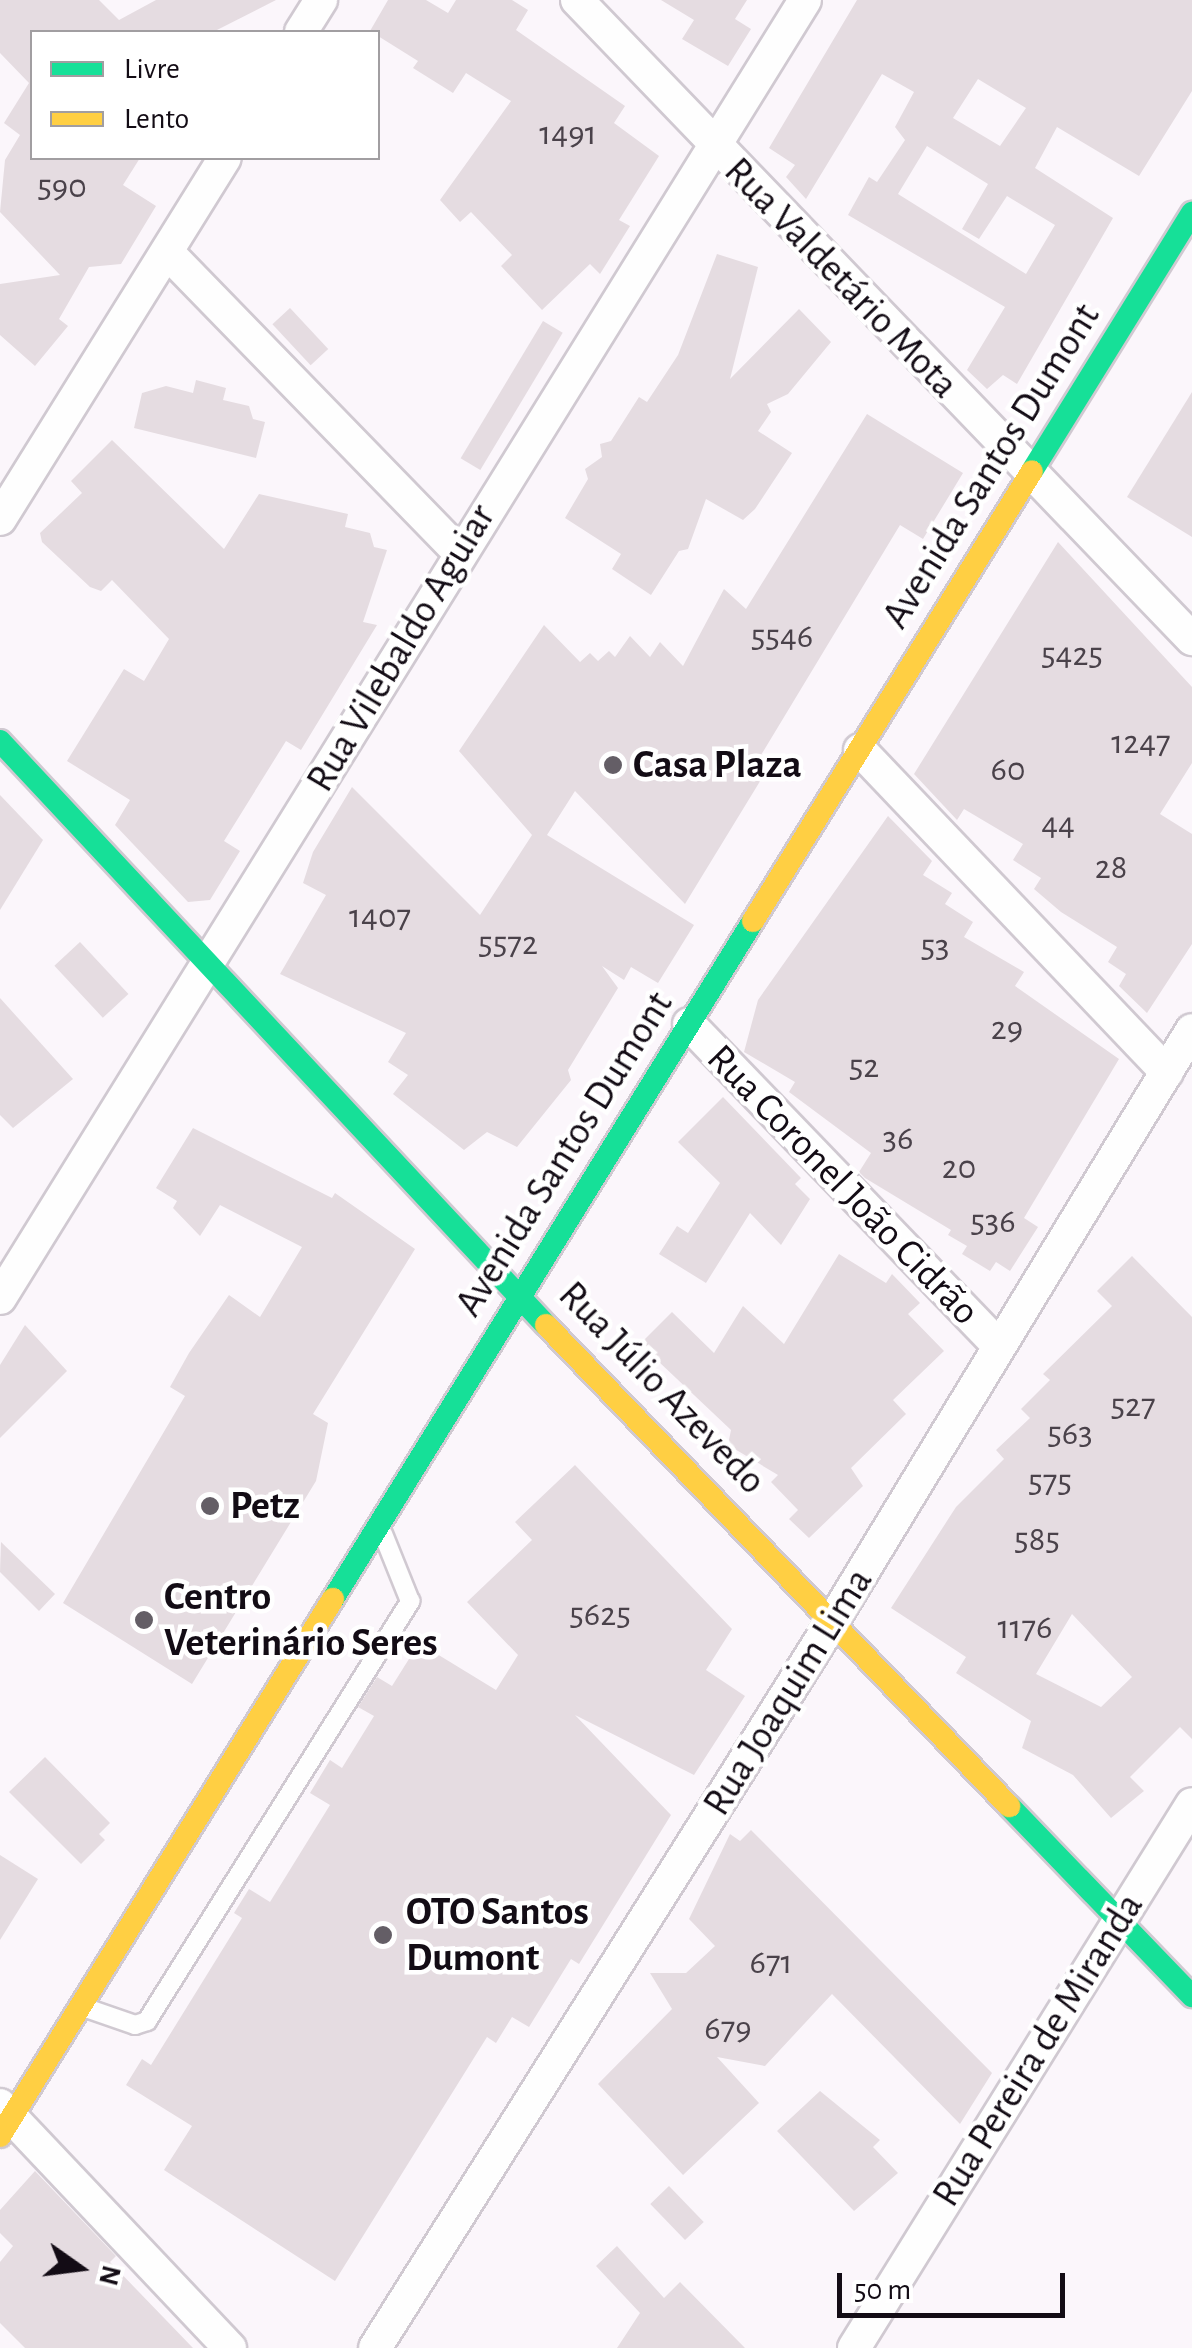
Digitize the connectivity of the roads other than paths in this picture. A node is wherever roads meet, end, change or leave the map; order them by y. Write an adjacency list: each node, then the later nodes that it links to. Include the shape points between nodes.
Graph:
1 (321, 0): 4 (street)
2 (577, 0): 5 (street, Rua Valdetário Mota)
3 (806, 0): 5 (street, Rua Vilebaldo Aguiar)
4 (302, 30)
5 (714, 146): 9 (street, Rua Valdetário Mota); 11 (street, Rua Vilebaldo Aguiar)
6 (224, 160): 8 (street)
7 (1192, 213): 9 (main road, Avenida Santos Dumont)
8 (167, 252): 10 (street); 11 (street)
9 (1030, 474): 12 (street, Rua Valdetário Mota); 14 (main road, Avenida Santos Dumont)
10 (0, 519)
11 (458, 551): 15 (street, Rua Vilebaldo Aguiar)
12 (1192, 639)
13 (0, 741): 15 (main road, Rua Júlio Azevedo)
14 (860, 750): 16 (main road, Avenida Santos Dumont); 18 (street)
15 (208, 967): 19 (main road, Rua Júlio Azevedo); 20 (street, Rua Vilebaldo Aguiar)
16 (689, 1024): 19 (main road, Avenida Santos Dumont); 21 (street, Rua Coronel João Cidrão)
17 (1192, 1030): 18 (street, Rua Joaquim Lima)
18 (1166, 1072): 21 (street, Rua Joaquim Lima)
19 (520, 1295): 22 (main road, Avenida Santos Dumont); 23 (main road, Rua Júlio Azevedo)
20 (0, 1298)
21 (998, 1345): 23 (street, Rua Joaquim Lima)
22 (378, 1524): 27 (main road, Avenida Santos Dumont); 27 (lane, via 410,1601 146,2021 135,2025)
23 (834, 1619): 25 (main road, Rua Júlio Azevedo); 30 (street, Rua Joaquim Lima)
24 (1192, 1804): 25 (street, Rua Pereira de Miranda)
25 (1118, 1920): 26 (main road, Rua Júlio Azevedo); 31 (street, Rua Pereira de Miranda)
26 (1192, 1996)
27 (81, 2006): 28 (main road, Avenida Santos Dumont)
28 (4, 2120): 29 (street)
29 (230, 2348)
30 (375, 2348)
31 (854, 2348)

